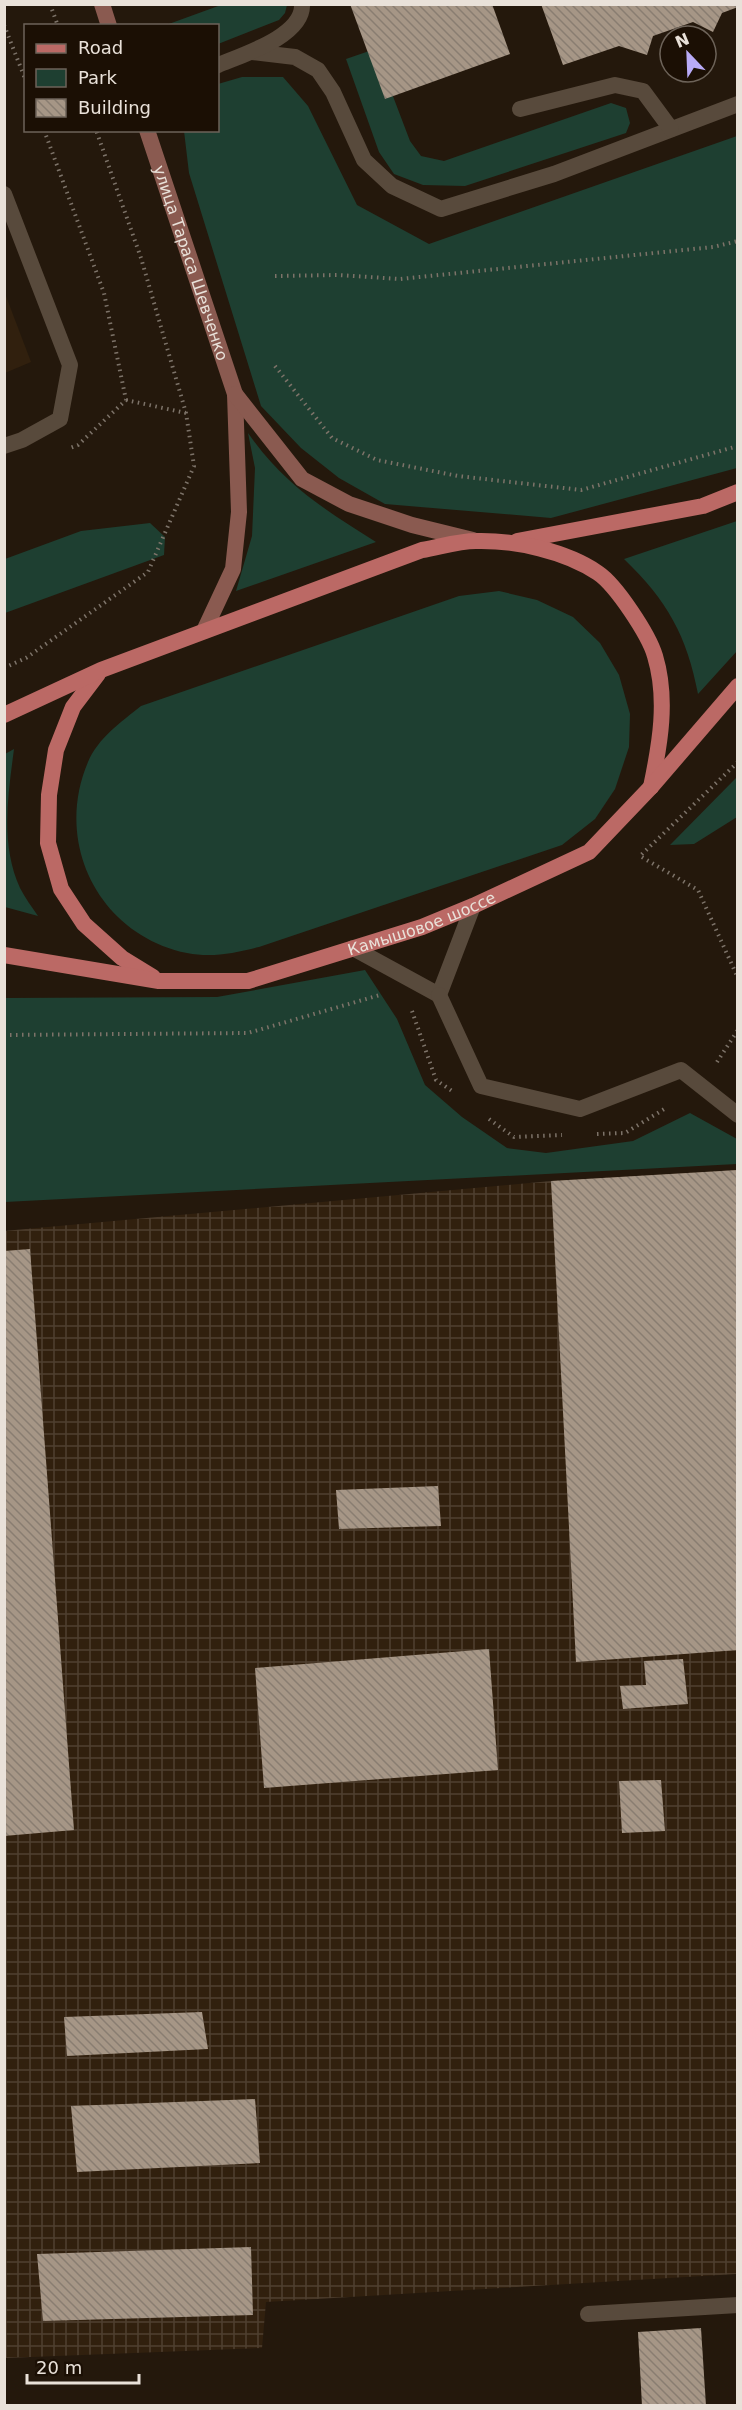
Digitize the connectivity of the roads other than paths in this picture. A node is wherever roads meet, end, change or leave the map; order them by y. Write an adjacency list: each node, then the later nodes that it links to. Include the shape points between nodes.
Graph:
1 (102, 4): 3 (main road)
2 (302, 4): 4 (street, via 303,13 296,25)
3 (108, 24)
4 (252, 52): 5 (street); 8 (street, via 295,57 318,70 333,92 364,160 392,186 441,209 554,174)
5 (219, 64)
6 (738, 104): 8 (street)
7 (520, 109): 8 (street, via 615,85 643,91)
8 (671, 129)
9 (148, 132): 11 (main road, улица Тараса Шевченко)
10 (4, 194): 12 (street, via 70,365 60,419)
11 (235, 394): 14 (main road, улица Тараса Шевченко, via 302,479 349,504); 16 (main road, улица Тараса Шевченко, via 239,512 233,569)
12 (4, 446)
13 (738, 492): 15 (main road, via 702,506)
14 (474, 541): 15 (main road); 16 (main road, via 422,550)
15 (510, 542): 20 (main road, via 557,554 600,574 633,613 655,655 661,695 662,736)
16 (204, 631): 17 (main road)
17 (101, 670): 19 (main road); 24 (main road, via 74,707 56,750 49,795 48,843 61,889 84,924 122,958)
18 (738, 686): 20 (main road, Камышовое шоссе)
19 (4, 715)
20 (651, 787): 21 (main road, Камышовое шоссе, via 589,852)
21 (472, 906): 22 (main road, Камышовое шоссе, via 422,927); 25 (street)
22 (353, 948): 24 (main road, Камышовое шоссе, via 248,981); 25 (street)
23 (4, 955): 24 (main road, Камышовое шоссе)
24 (159, 981)
25 (439, 995): 26 (street, via 481,1086 580,1109 681,1070)
26 (738, 1115)
27 (738, 2305): 28 (street)
28 (588, 2314)

